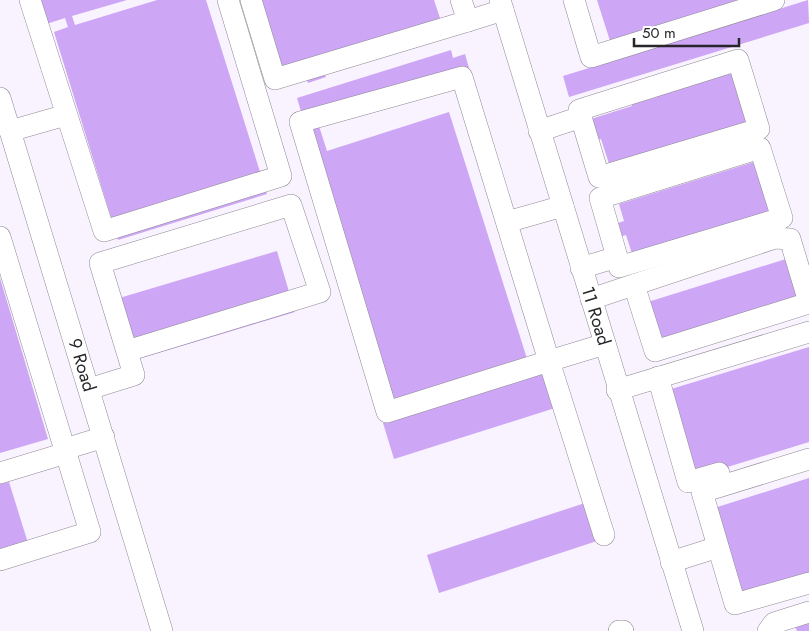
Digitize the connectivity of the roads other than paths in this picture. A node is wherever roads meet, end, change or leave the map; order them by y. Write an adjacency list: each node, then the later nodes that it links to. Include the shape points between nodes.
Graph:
1 (30, 0): 10 (street)
2 (228, 0): 10 (street, via 281,176 104,231)
3 (251, 0): 8 (street, via 275,79)
4 (461, 0): 8 (street)
5 (574, 0): 6 (street, via 592,57)
6 (774, 0)
7 (501, 5): 8 (street); 13 (street, 11 Road)
8 (468, 21)
9 (0, 98): 12 (street, 9 Road)
10 (66, 115): 12 (street)
11 (581, 117): 11 (street, via 579,110 738,60 759,129 600,177); 13 (street)
12 (10, 131): 27 (street, 9 Road)
13 (539, 131): 14 (street, 11 Road)
14 (562, 206): 15 (street); 18 (street, 11 Road)
15 (507, 222): 25 (street); 25 (street, via 462,77 300,122 388,412)
16 (0, 237): 31 (street)
17 (617, 257): 17 (street, via 600,198 760,148 782,218 619,267); 18 (street)
18 (581, 268): 20 (street, 11 Road)
19 (634, 285): 20 (street); 21 (street, via 775,238 790,240); 21 (street, via 655,351)
20 (591, 299): 23 (street, 11 Road)
21 (809, 302)
22 (809, 332): 26 (street)
23 (605, 344): 25 (street); 28 (street, 11 Road)
24 (127, 351): 24 (street, via 100,263 291,205 320,292); 27 (street, via 134,375)
25 (549, 361): 34 (street)
26 (658, 377): 28 (street); 30 (street, via 688,482)
27 (89, 389): 29 (street, 9 Road)
28 (618, 390): 37 (street, 11 Road)
29 (104, 437): 31 (street); 40 (street, 9 Road)
30 (809, 445)
31 (66, 451): 33 (street); 36 (street, via 90,532)
32 (809, 459): 35 (street, via 702,492)
33 (0, 473)
34 (604, 535)
35 (718, 547): 37 (street); 38 (street, via 735,604)
36 (0, 560)
37 (671, 562): 41 (street, 11 Road)
38 (809, 583)
39 (809, 612): 42 (street, via 774,623)
40 (162, 631)
41 (693, 631)
42 (768, 631)

